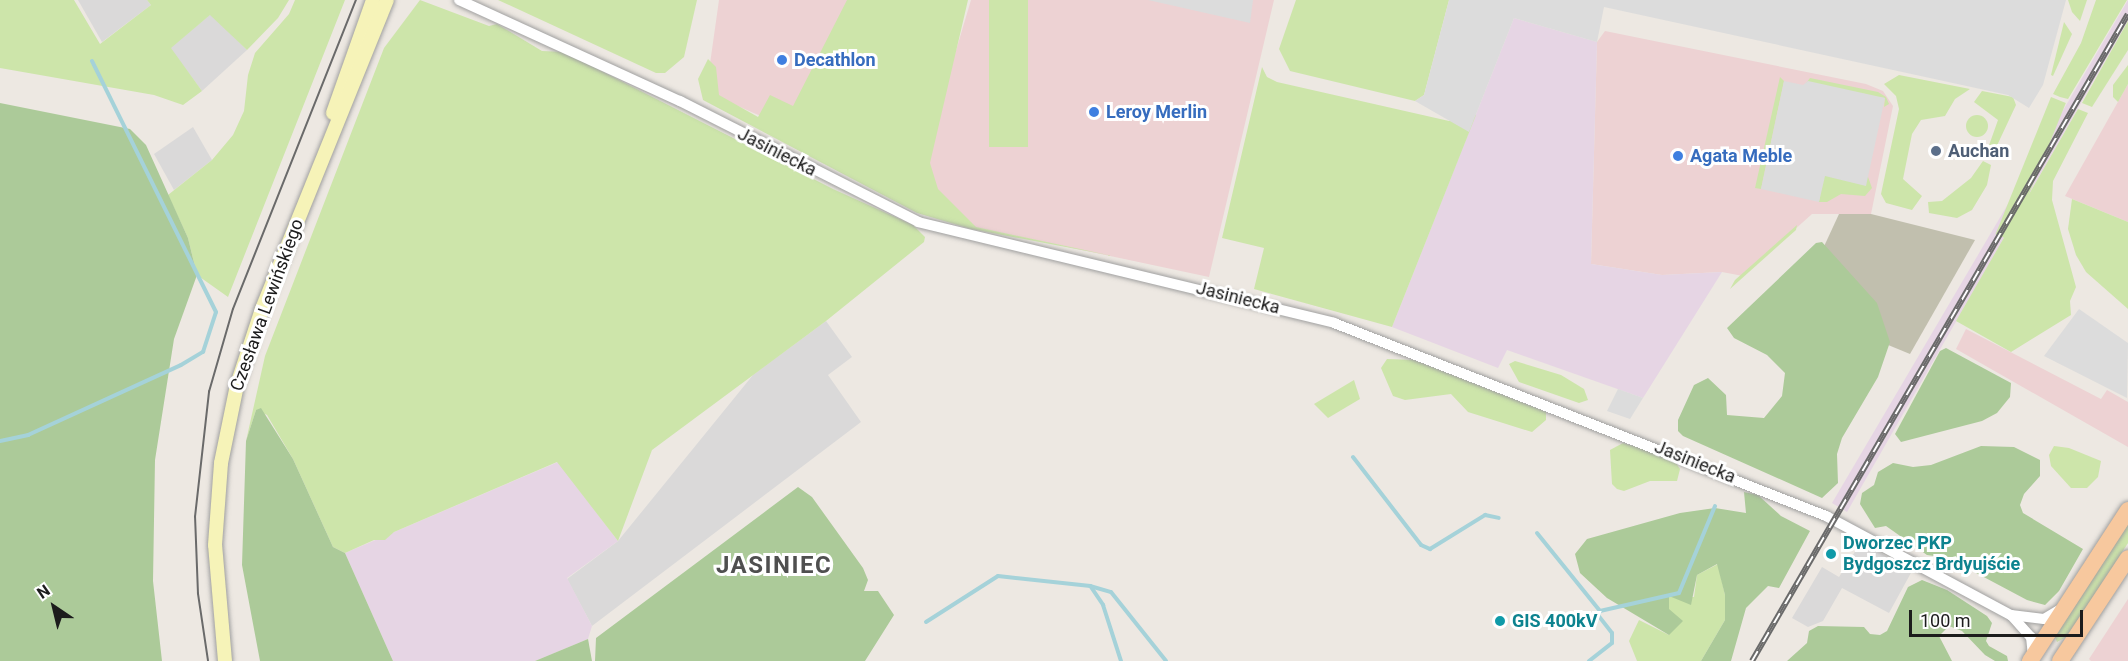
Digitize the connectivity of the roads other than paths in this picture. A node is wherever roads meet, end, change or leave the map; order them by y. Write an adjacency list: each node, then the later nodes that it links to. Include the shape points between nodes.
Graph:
1 (373, 0): 4 (street, Czesława Lewińskiego)
2 (387, 0): 4 (street, Czesława Lewińskiego)
3 (459, 0): 8 (street, Jasiniecka, via 680,101 903,216 970,238 1068,257 1334,323 1638,439 1826,516)
4 (317, 167): 10 (street, Czesława Lewińskiego, via 253,334 227,427 215,545)
5 (2128, 510): 7 (main road)
6 (2128, 558): 11 (main road)
7 (2072, 597): 8 (street, Jasiniecka, via 2044,619); 9 (main road)
8 (2011, 615): 9 (street, Jasiniecka, via 2031,637)
9 (2031, 659)
10 (225, 661)
11 (2060, 661)

